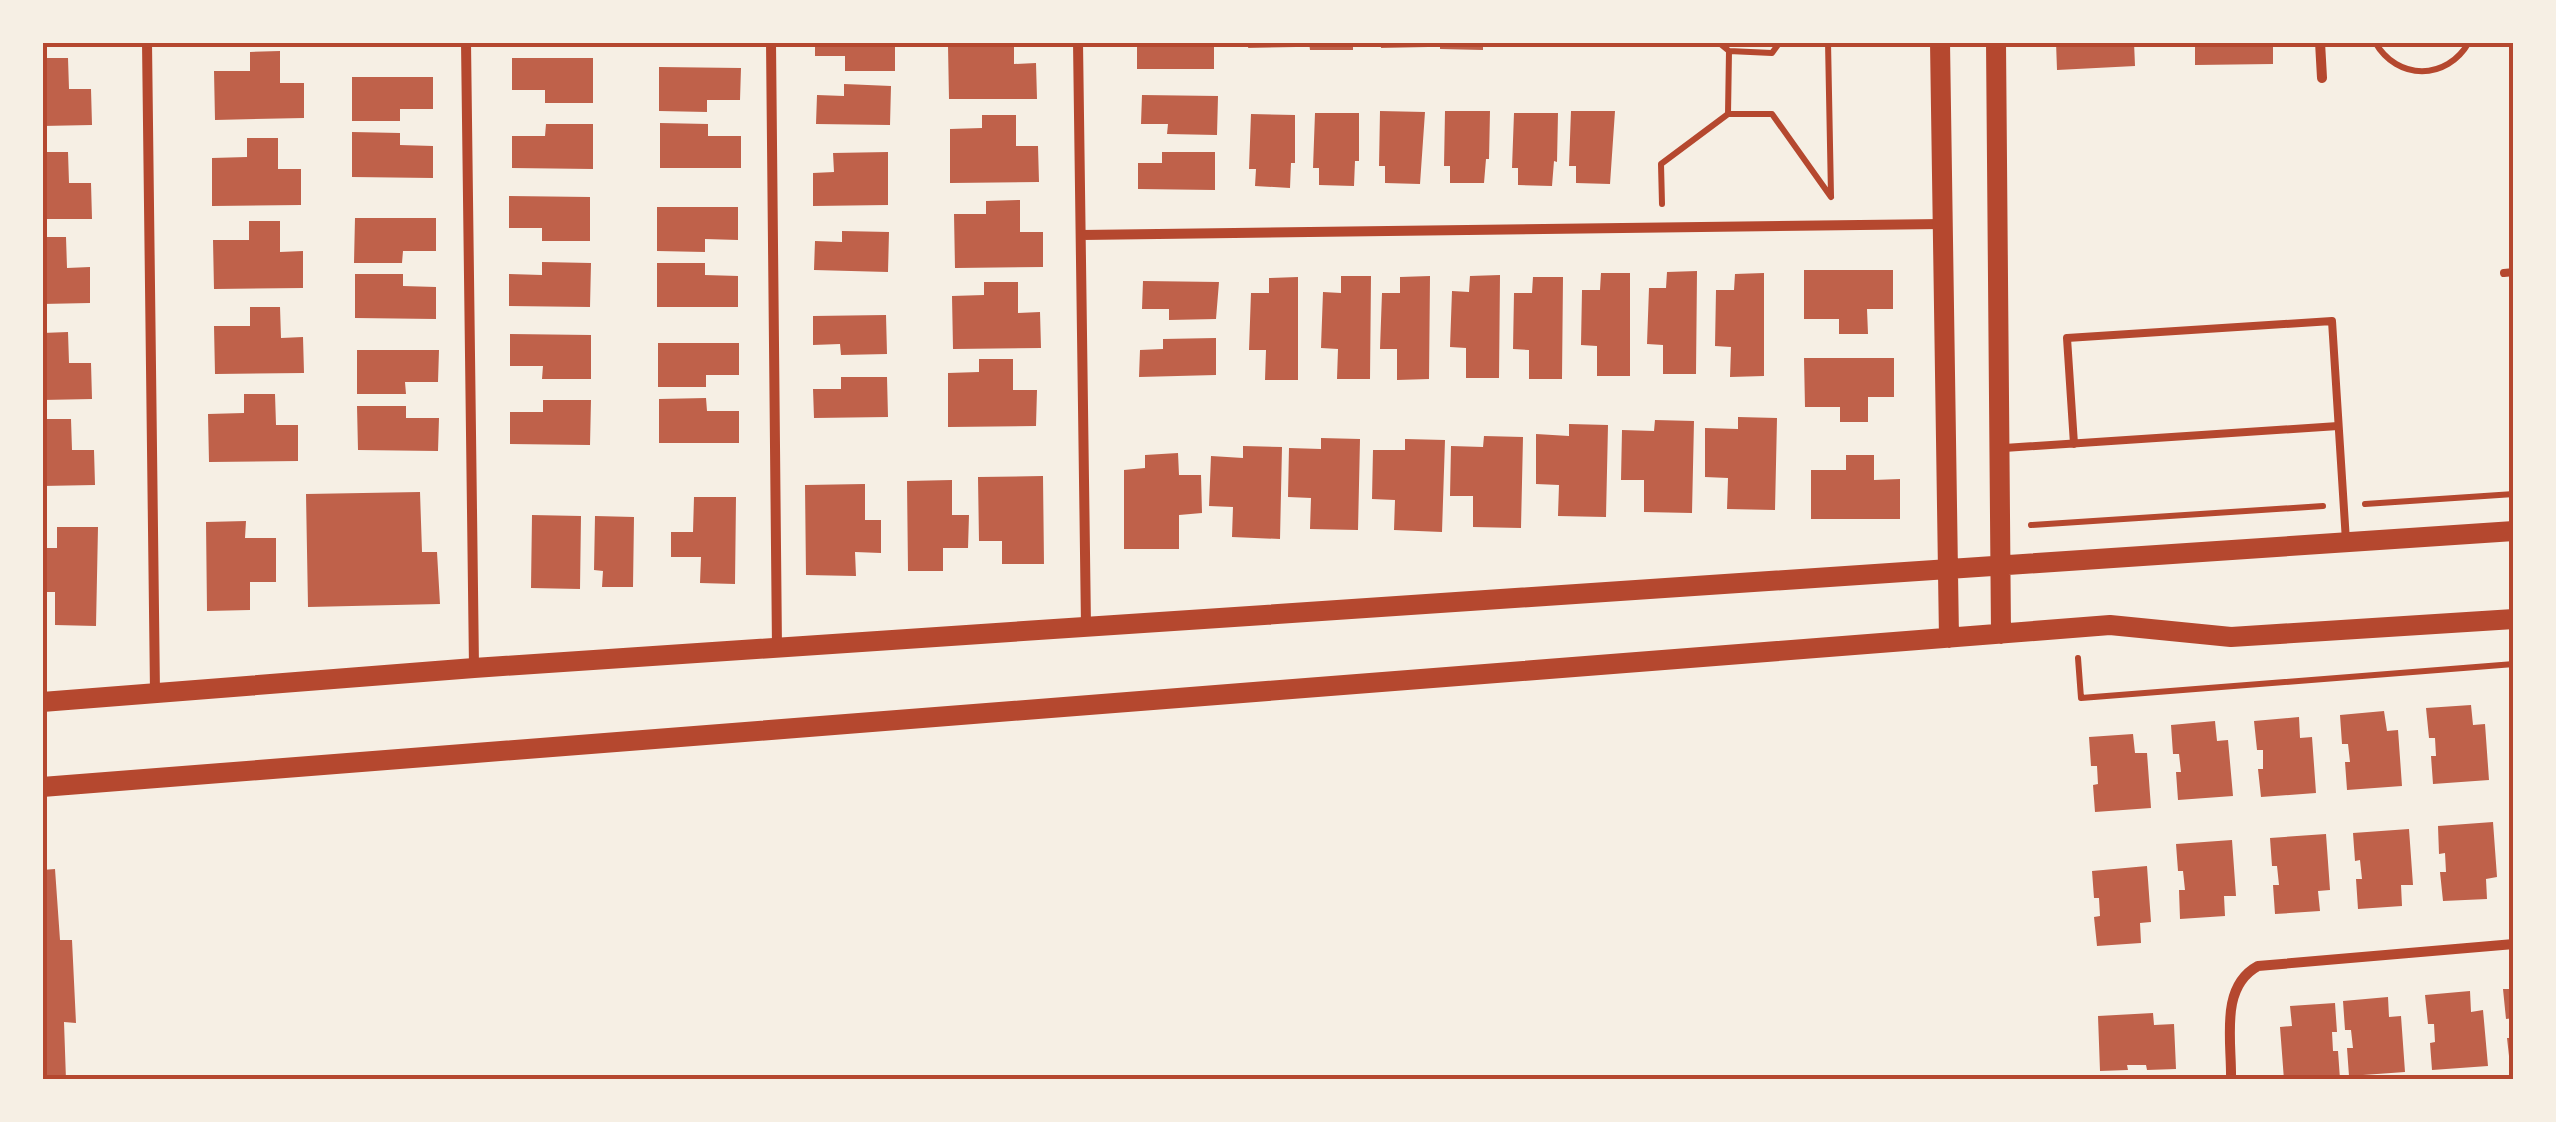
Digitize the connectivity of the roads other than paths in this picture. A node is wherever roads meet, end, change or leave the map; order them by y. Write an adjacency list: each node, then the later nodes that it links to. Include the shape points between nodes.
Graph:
1 (147, 42): 24 (street)
2 (466, 42): 23 (street)
3 (770, 42): 22 (street)
4 (1078, 42): 10 (street)
5 (1940, 42): 9 (main road)
6 (1996, 42): 13 (main road)
7 (2320, 42): 8 (street)
8 (2322, 78)
9 (1942, 224): 10 (street); 17 (main road)
10 (1082, 235): 19 (street)
11 (2338, 426): 12 (lane); 12 (lane, via 2332,321 2067,338); 15 (lane)
12 (2074, 444): 13 (lane)
13 (1999, 449): 16 (main road)
14 (2514, 531): 15 (main road)
15 (2346, 541): 16 (main road)
16 (2000, 563): 17 (main road); 20 (main road)
17 (1945, 568): 19 (main road); 21 (main road)
18 (2514, 619): 20 (main road, via 2231,637 2110,625)
19 (1086, 626): 22 (main road)
20 (2001, 634): 21 (main road)
21 (1949, 638): 26 (main road)
22 (778, 649): 23 (main road)
23 (474, 668): 24 (main road)
24 (155, 693): 25 (main road)
25 (42, 702)
26 (42, 787)
27 (2514, 944): 28 (street, via 2258,966 2236,984 2232,998)
28 (2231, 1080)

